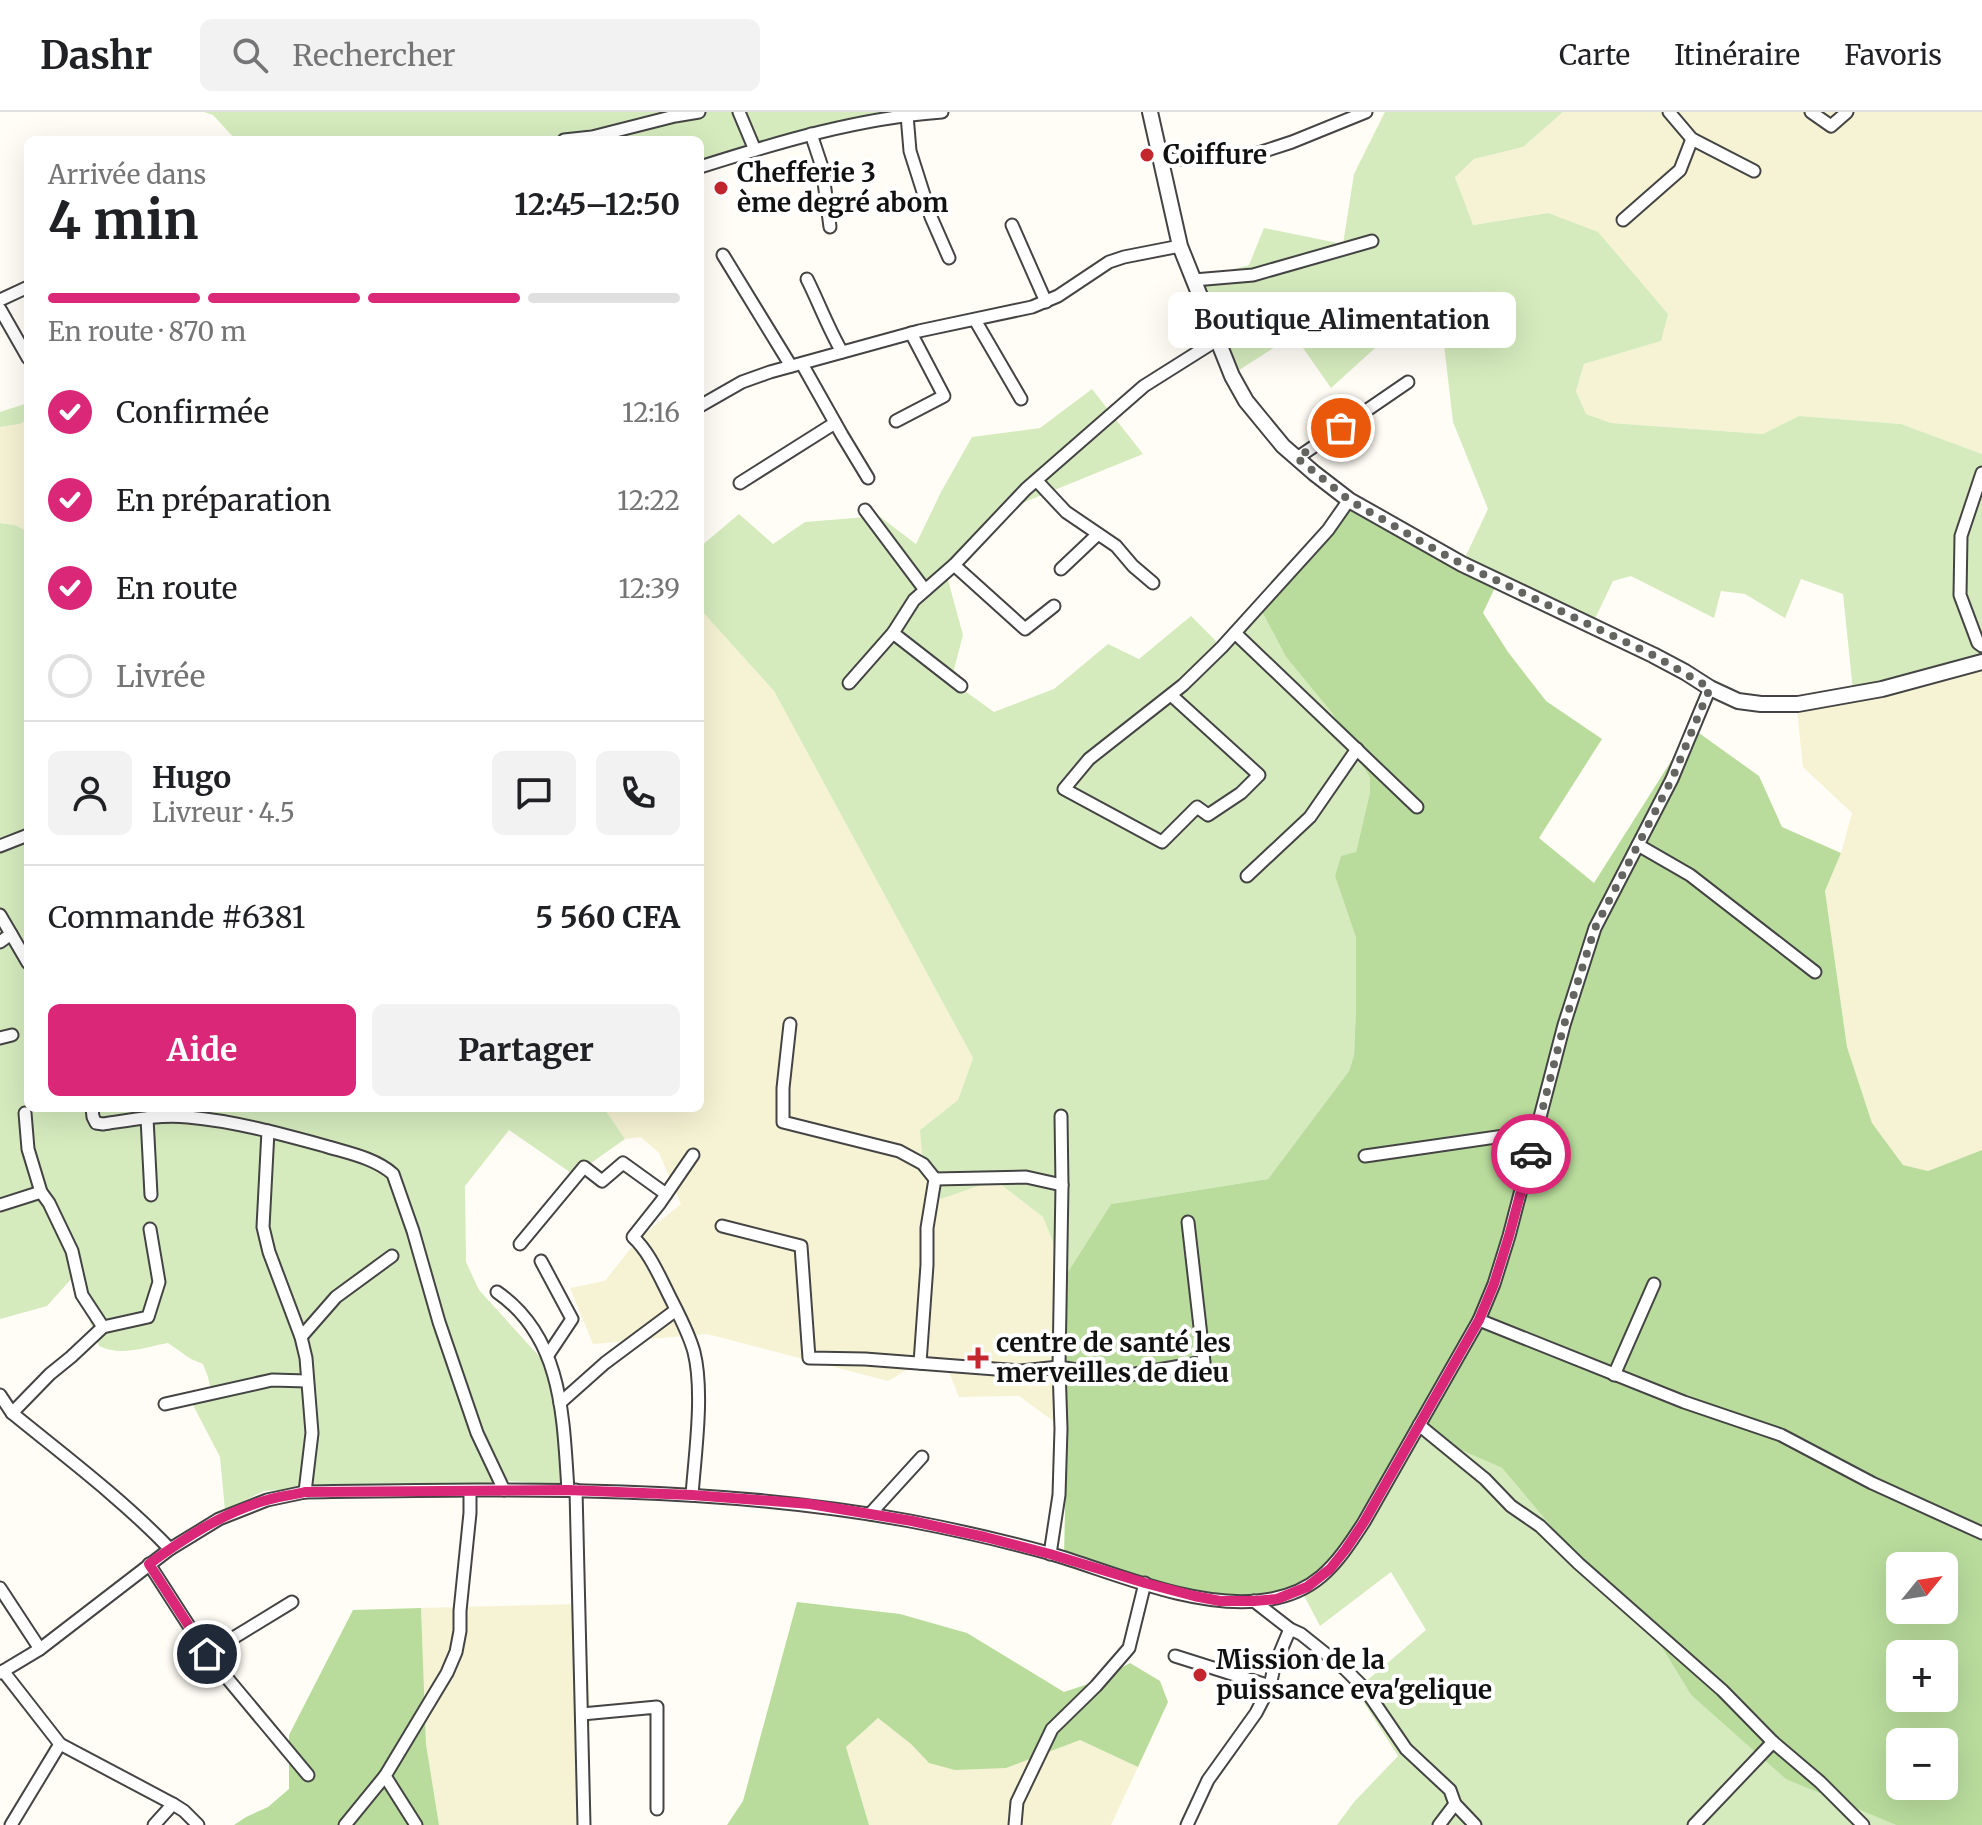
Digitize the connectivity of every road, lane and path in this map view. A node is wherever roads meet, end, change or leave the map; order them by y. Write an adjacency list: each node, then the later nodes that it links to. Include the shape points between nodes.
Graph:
1 (699, 112): 12 (street)
2 (739, 112): 14 (street)
3 (942, 112): 10 (street)
4 (1150, 112): 15 (street)
5 (1366, 112): 15 (street, via 1246,157)
6 (1669, 112): 13 (street)
7 (1811, 112): 8 (street, via 1831,126)
8 (1847, 112)
9 (883, 115): 10 (street); 11 (street)
10 (907, 115): 24 (street, via 910,151)
11 (811, 134): 14 (street); 20 (street, via 822,167)
12 (596, 136)
13 (1692, 139): 17 (street); 18 (street, via 1680,170)
14 (755, 150): 16 (street)
15 (1160, 160): 22 (street)
16 (704, 166)
17 (1754, 171)
18 (1623, 220)
19 (1012, 225): 29 (street)
20 (830, 227)
21 (1372, 241): 26 (street, via 1253,275)
22 (1180, 246): 26 (street); 29 (street, via 1109,262)
23 (723, 255): 36 (street)
24 (949, 258)
25 (807, 279): 35 (street)
26 (1194, 280): 33 (street)
27 (24, 289): 28 (street)
28 (0, 300)
29 (1046, 302): 31 (street)
30 (0, 309): 34 (street)
31 (975, 320): 32 (street); 38 (street)
32 (911, 333): 35 (street); 40 (street, via 944,396)
33 (1217, 340): 42 (street, via 1246,401); 45 (street, via 1144,386)
34 (24, 351)
35 (842, 352): 36 (street)
36 (797, 365): 39 (street, via 742,382); 41 (street)
37 (1408, 382): 42 (street)
38 (1021, 399)
39 (704, 404)
40 (896, 421)
41 (835, 423): 44 (street); 46 (street)
42 (1297, 458): 47 (street)
43 (1982, 473): 57 (street, via 1961,536 1960,595)
44 (868, 478)
45 (1037, 481): 49 (street, via 1066,512); 50 (street)
46 (740, 483)
47 (1349, 500): 56 (street); 61 (street, via 1462,564 1653,655)
48 (865, 510): 53 (street)
49 (1098, 534): 51 (street); 52 (street)
50 (954, 565): 53 (street); 54 (street, via 1025,629)
51 (1061, 569)
52 (1153, 583)
53 (925, 590): 55 (street)
54 (1054, 606)
55 (893, 633): 59 (street); 60 (street)
56 (1235, 633): 62 (street); 63 (street)
57 (1982, 646)
58 (1982, 662): 61 (street, via 1882,689 1798,704 1738,701)
59 (849, 683)
60 (961, 686)
61 (1710, 688): 66 (street)
62 (1171, 695): 62 (street, via 1089,759 1064,789 1162,842 1197,807 1208,815 1259,775)
63 (1357, 749): 64 (street); 68 (street, via 1310,817)
64 (1417, 807)
65 (24, 837): 67 (street)
66 (1638, 845): 73 (street, via 1690,875); 80 (street, via 1595,928)
67 (0, 846)
68 (1247, 876)
69 (0, 915): 70 (street)
70 (11, 934): 71 (street); 72 (street)
71 (0, 942)
72 (23, 943)
73 (1815, 972)
74 (790, 1024): 83 (street, via 783,1122 899,1151 923,1164)
75 (92, 1112): 78 (street, via 96,1123 103,1124)
76 (25, 1113): 85 (street, via 28,1149)
77 (1061, 1116): 84 (street)
78 (147, 1118): 79 (street, via 186,1117); 87 (street)
79 (268, 1131): 100 (street, via 263,1227); 112 (street, via 372,1161 393,1174 477,1433)
80 (1538, 1131): 82 (street); 98 (street)
81 (693, 1155): 86 (street)
82 (1365, 1156)
83 (935, 1179): 84 (street, via 1026,1177); 102 (street)
84 (1062, 1185): 103 (street)
85 (41, 1192): 88 (street); 99 (street, via 72,1251 82,1295)
86 (666, 1194): 92 (street, via 623,1163 602,1181 584,1167); 97 (street, via 633,1237)
87 (151, 1195)
88 (0, 1205)
89 (1188, 1222): 103 (street, via 1204,1362 1118,1377)
90 (722, 1226): 102 (street, via 801,1246 809,1358)
91 (150, 1229): 99 (street, via 159,1282 148,1317)
92 (520, 1244)
93 (392, 1256): 100 (street, via 336,1297)
94 (541, 1261): 101 (street, via 572,1319)
95 (1654, 1284): 104 (street)
96 (497, 1292): 101 (street, via 530,1323)
97 (676, 1310): 107 (street); 116 (street, via 696,1370)
98 (1479, 1320): 104 (street); 110 (street)
99 (103, 1327): 109 (street)
100 (301, 1337): 105 (street)
101 (548, 1355): 107 (street)
102 (920, 1363): 103 (street, via 1006,1371)
103 (1059, 1367): 120 (street, via 1059,1495)
104 (1614, 1375): 118 (street, via 1781,1435)
105 (307, 1381): 108 (street, via 272,1380); 115 (street, via 312,1433)
106 (0, 1395): 109 (street)
107 (560, 1403): 113 (street)
108 (165, 1404)
109 (12, 1413): 119 (street)
110 (1419, 1425): 124 (street, via 1364,1522 1330,1569 1307,1587); 133 (street, via 1540,1526)
111 (922, 1457): 117 (street)
112 (504, 1490): 113 (street); 114 (street)
113 (572, 1490): 116 (street); 132 (street)
114 (470, 1491): 115 (street); 136 (street, via 456,1652)
115 (305, 1492): 119 (street, via 219,1519)
116 (692, 1495): 117 (street)
117 (870, 1514): 120 (street)
118 (1982, 1533)
119 (170, 1549): 121 (street)
120 (1050, 1554): 122 (street)
121 (149, 1564): 127 (street); 128 (street)
122 (1145, 1583): 124 (street, via 1220,1601); 147 (street, via 1129,1648 1052,1729 1017,1802)
123 (0, 1588): 127 (street)
124 (1254, 1601): 126 (street)
125 (292, 1602): 128 (street)
126 (1290, 1629): 131 (street); 138 (street, via 1365,1689 1406,1749 1450,1790)
127 (40, 1649): 130 (street)
128 (207, 1654): 135 (street)
129 (1175, 1656): 131 (street)
130 (2, 1672): 134 (street)
131 (1270, 1686): 148 (street, via 1208,1780)
132 (582, 1714): 139 (street, via 657,1707); 146 (street)
133 (1773, 1742): 140 (street); 151 (street)
134 (60, 1744): 137 (street); 141 (street)
135 (308, 1775)
136 (385, 1776): 144 (street); 145 (street)
137 (173, 1804): 142 (street); 143 (street)
138 (1455, 1804): 149 (street); 150 (street)
139 (657, 1809)
140 (1853, 1816): 152 (street); 153 (street)
141 (11, 1825)
142 (154, 1825)
143 (198, 1825)
144 (345, 1825)
145 (416, 1825)
146 (584, 1825)
147 (1015, 1825)
148 (1187, 1825)
149 (1439, 1825)
150 (1475, 1825)
151 (1694, 1825)
152 (1843, 1825)
153 (1863, 1825)

